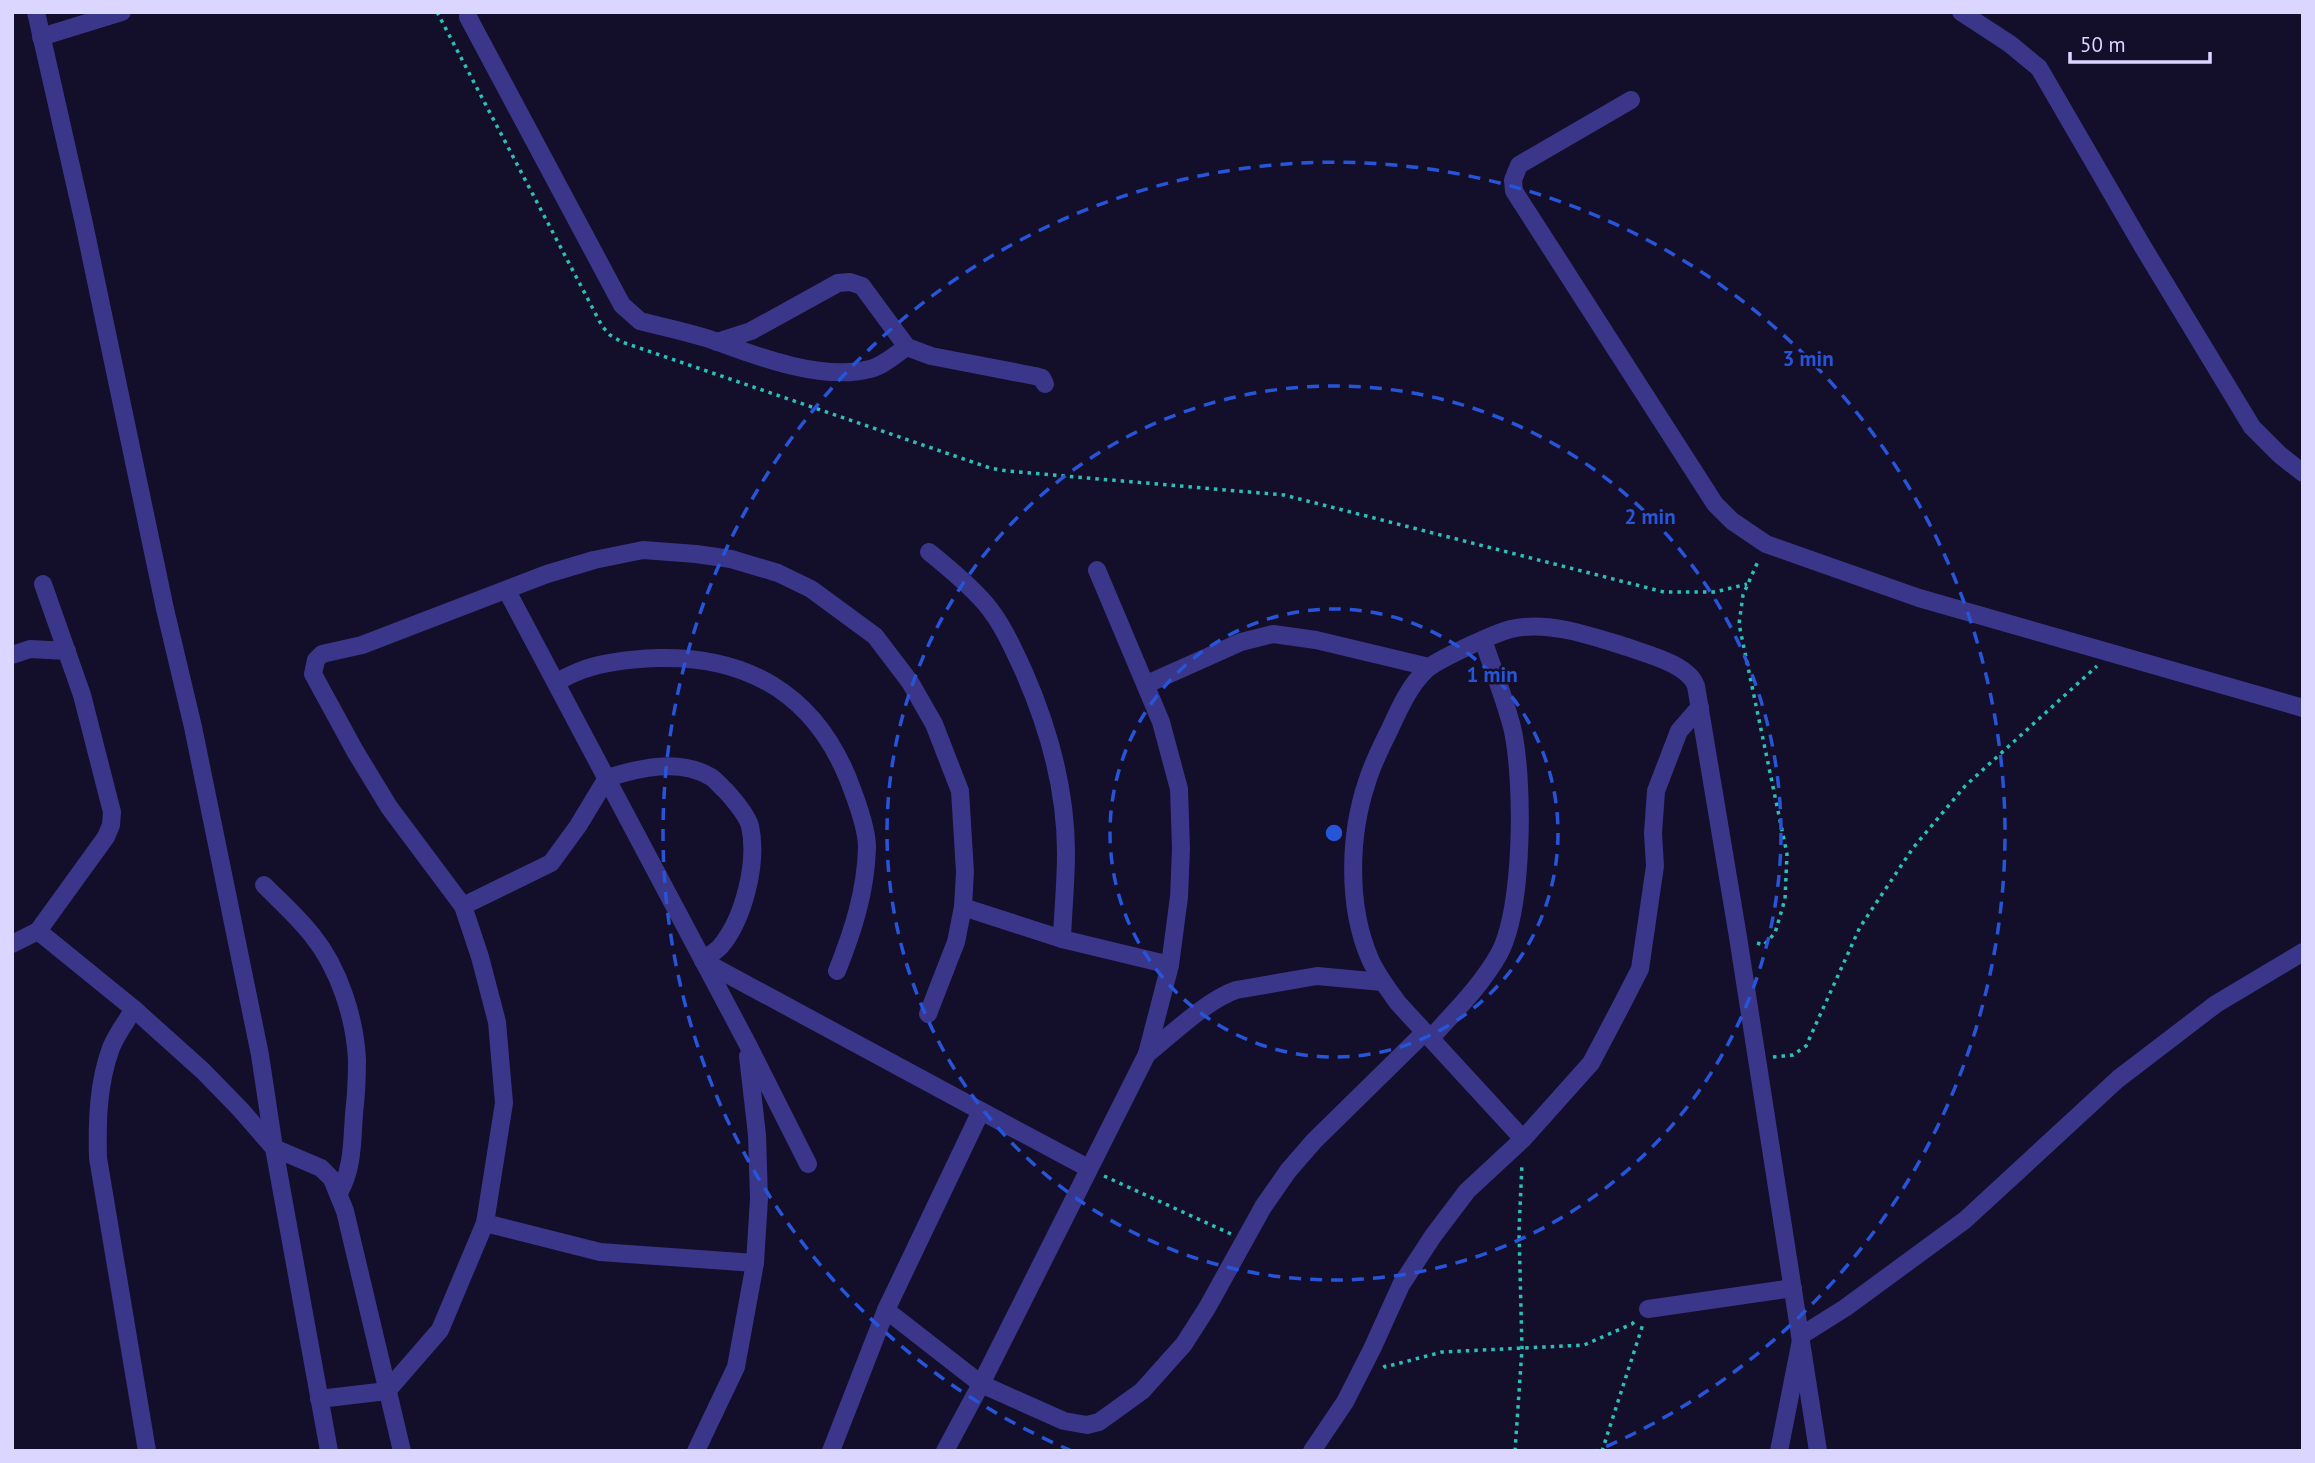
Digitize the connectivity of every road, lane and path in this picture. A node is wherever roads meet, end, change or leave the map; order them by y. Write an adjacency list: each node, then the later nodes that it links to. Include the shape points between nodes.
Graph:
1 (36, 12): 6 (street)
2 (122, 12): 6 (street)
3 (437, 12): 16 (path, via 602,326 622,342 990,468 1284,495 1664,592 1715,592)
4 (468, 12): 8 (street, via 622,305 640,321)
5 (1965, 13): 11 (street, via 2039,68 2252,427)
6 (41, 37): 48 (street, via 193,727 260,1055)
7 (1631, 100): 12 (street, via 1519,165 1514,191 1716,504)
8 (717, 342): 9 (street, via 776,362 834,372 874,368); 9 (street, via 751,331 845,281 862,286)
9 (907, 347): 10 (street, via 1035,376)
10 (1045, 384)
11 (2303, 473)
12 (1766, 544): 16 (path); 20 (street, via 1919,598)
13 (929, 552): 33 (street, via 987,605 1012,644 1052,749 1062,794 1066,852)
14 (1097, 570): 24 (street)
15 (43, 584): 19 (street)
16 (1747, 584): 32 (path, via 1739,624 1787,854 1785,899 1775,933 1764,945)
17 (508, 591): 23 (street); 29 (street, via 362,645 322,654 313,667 389,807); 30 (street, via 547,574 643,550 731,559 811,589 875,636 934,724 960,791)
18 (1483, 640): 22 (street); 25 (street, via 1512,629 1540,627 1605,640 1687,671 1695,681); 42 (street, via 1512,728 1519,792 1520,844 1512,909 1506,939 1490,969)
19 (67, 652): 21 (street, via 30,649); 31 (street, via 112,811 111,825)
20 (2111, 653): 26 (street); 45 (path, via 1965,786 1913,848 1860,927 1806,1046 1793,1055)
21 (12, 655)
22 (1429, 667): 24 (street, via 1273,634 1241,642); 39 (street, via 1408,693 1375,759 1356,829 1357,911)
23 (556, 682): 27 (street); 38 (street, via 586,668 631,659 718,662 754,673 784,692 814,721 839,757 867,844 864,887)
24 (1147, 684): 37 (street, via 1179,789 1179,897)
25 (1700, 707): 32 (street); 47 (street, via 1679,732 1656,791 1655,866 1640,969 1591,1063)
26 (2303, 708)
27 (607, 778): 29 (street, via 551,863); 36 (street); 36 (street, via 636,769 685,768 711,777 750,824 750,877 744,901 730,932)
28 (264, 884): 51 (street, via 312,935 346,1003 357,1059 351,1162)
29 (463, 906): 52 (street, via 497,1021 504,1103)
30 (963, 908): 33 (street); 41 (street, via 956,942)
31 (38, 931): 34 (street); 40 (street)
32 (1738, 937): 45 (street)
33 (1062, 939): 37 (street)
34 (12, 944)
35 (2303, 952): 58 (street, via 2216,1004 2118,1079 1965,1220)
36 (703, 961): 43 (street); 46 (street)
37 (1170, 965): 44 (street)
38 (837, 971)
39 (1382, 982): 42 (street); 44 (street, via 1317,976 1236,990)
40 (134, 1009): 48 (street, via 203,1071); 64 (street, via 112,1046 103,1078 98,1158)
41 (928, 1014)
42 (1428, 1035): 47 (street); 53 (street, via 1301,1155)
43 (747, 1043): 49 (street); 54 (street, via 757,1135)
44 (1147, 1054): 50 (street)
45 (1757, 1059): 55 (street)
46 (981, 1111): 50 (street); 57 (street)
47 (1523, 1139): 59 (street, via 1467,1191 1433,1236 1401,1286); 60 (path, via 1519,1231)
48 (274, 1148): 51 (street, via 321,1168); 63 (street)
49 (808, 1164)
50 (1088, 1168): 53 (path); 61 (street)
51 (339, 1193): 62 (street)
52 (485, 1223): 54 (street, via 600,1252); 62 (street, via 440,1330)
53 (1245, 1241): 61 (street, via 1184,1344 1142,1391 1099,1422 1065,1421)
54 (755, 1263): 67 (street, via 736,1367)
55 (1793, 1288): 56 (street); 58 (street)
56 (1648, 1309): 60 (path, via 1632,1324 1584,1345); 72 (path)
57 (886, 1310): 61 (street); 68 (street)
58 (1801, 1335): 73 (street); 74 (street)
59 (1372, 1349): 60 (path, via 1385,1367 1442,1352); 70 (street)
60 (1522, 1349): 71 (path)
61 (981, 1384): 69 (street)
62 (387, 1391): 63 (street); 66 (street)
63 (319, 1399): 65 (street)
64 (147, 1451)
65 (329, 1451)
66 (402, 1451)
67 (696, 1451)
68 (831, 1451)
69 (944, 1451)
70 (1312, 1451)
71 (1515, 1451)
72 (1602, 1451)
73 (1779, 1451)
74 (1818, 1451)

